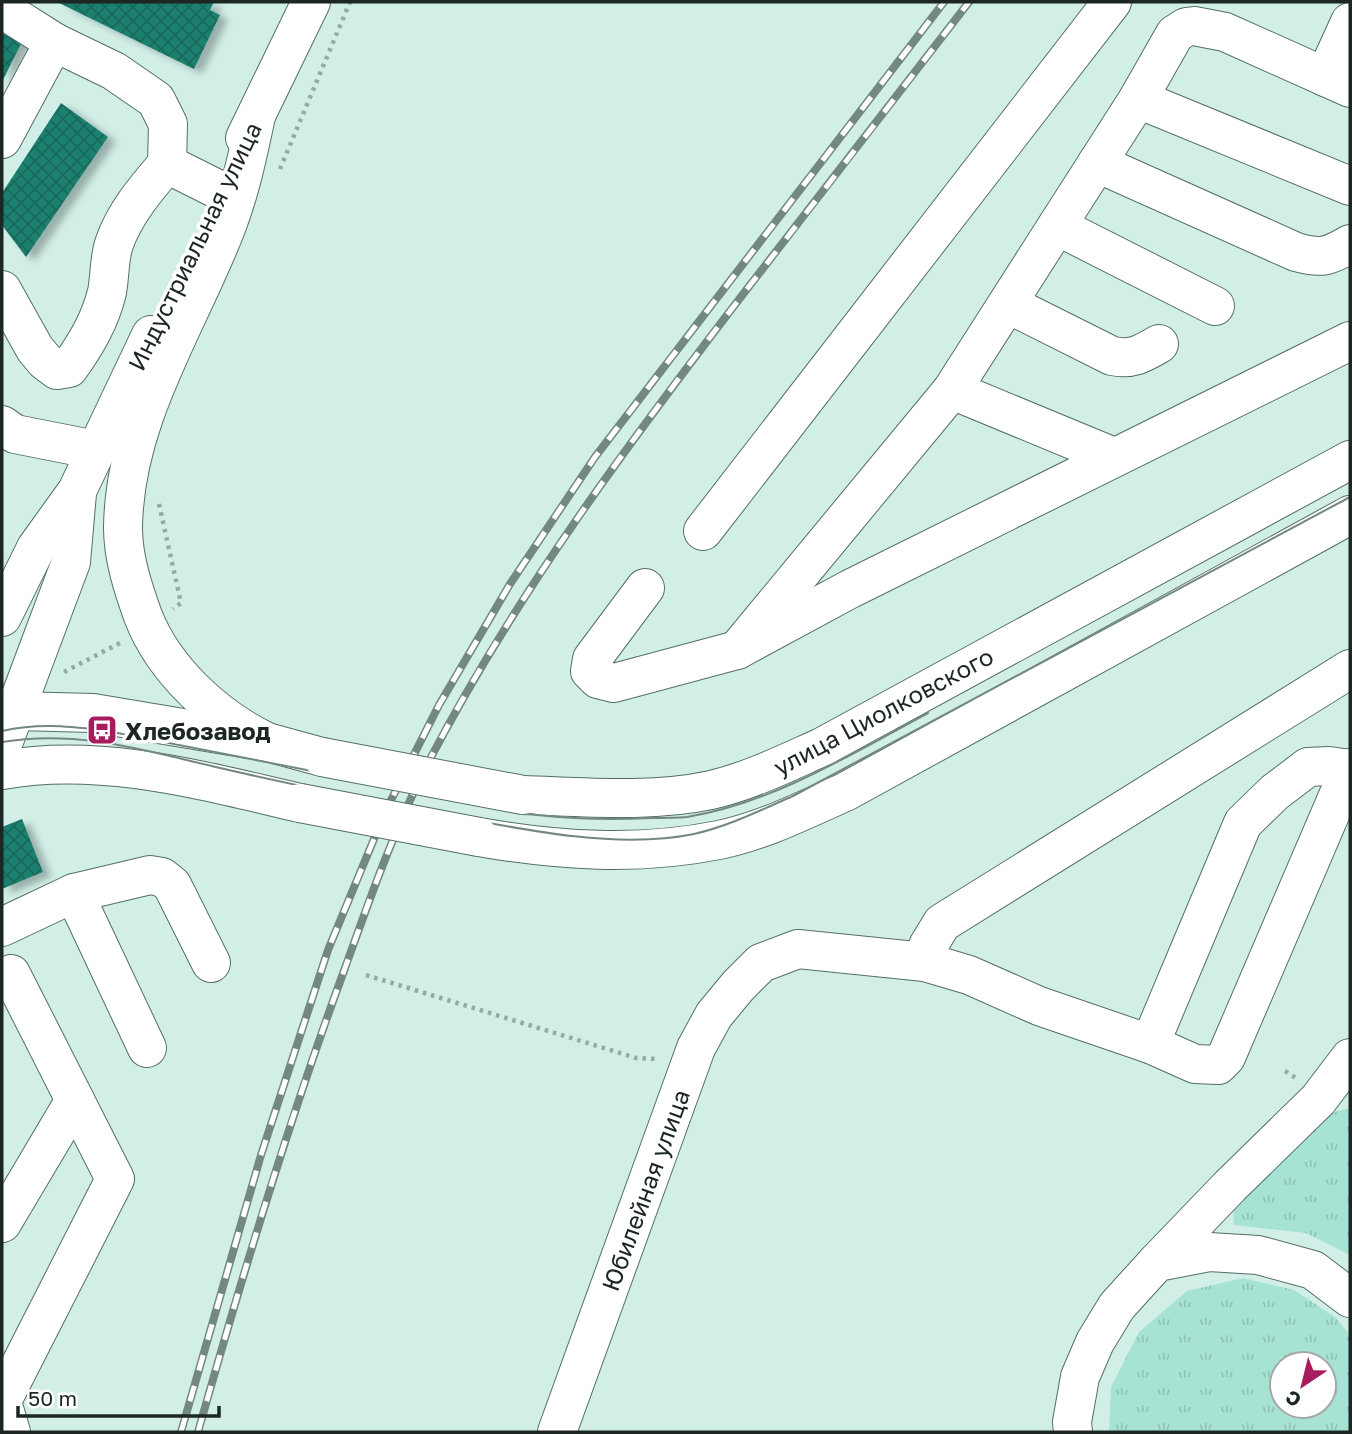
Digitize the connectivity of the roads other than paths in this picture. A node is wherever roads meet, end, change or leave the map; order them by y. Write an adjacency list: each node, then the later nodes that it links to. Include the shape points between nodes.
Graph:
1 (311, 2): 8 (main road, Индустриальная улица)
2 (1112, 2): 28 (main road)
3 (2, 9): 5 (main road)
4 (1350, 22): 6 (main road)
5 (54, 42): 9 (main road); 11 (main road, via 114,71 156,100 168,124)
6 (1338, 83): 7 (main road, via 1225,32 1194,26 1175,34)
7 (1138, 99): 10 (main road); 12 (main road)
8 (256, 116): 13 (main road, Индустриальная улица); 34 (main road, via 226,229 140,430 130,466 123,529 131,580 148,628 176,671 209,704)
9 (2, 139)
10 (1097, 163): 14 (main road); 15 (main road, via 1296,252 1330,256)
11 (167, 164): 13 (main road); 16 (main road, via 130,212 113,245 107,293 90,338 69,368 57,370 45,362)
12 (1350, 186)
13 (219, 190): 23 (main road, Индустриальная улица)
14 (1057, 226): 17 (main road); 18 (main road)
15 (1350, 244)
16 (2, 290)
17 (1008, 304): 20 (main road, via 1112,356 1140,356); 21 (main road)
18 (1215, 306)
19 (1350, 341): 24 (main road)
20 (1159, 344)
21 (953, 390): 24 (main road); 31 (main road)
22 (2, 425): 23 (main road, via 15,434)
23 (96, 450): 26 (main road, Индустриальная улица)
24 (1114, 457): 31 (main road)
25 (1350, 460): 34 (main road, улица Циолковского, bridge, via 822,747 756,777 710,790 662,796 523,795 322,757)
26 (77, 491): 30 (main road, Индустриальная улица, via 36,548); 33 (main road, Индустриальная улица, via 71,562)
27 (1350, 515): 36 (main road, улица Циолковского, bridge, via 845,792 776,822 721,839 661,849 560,849 123,767)
28 (703, 531)
29 (645, 588): 31 (main road, via 592,659 590,671 597,679 614,683)
30 (2, 617)
31 (737, 650)
32 (1350, 669): 39 (main road, via 942,923 928,946)
33 (6, 724): 34 (main road, улица Циолковского, via 93,713)
34 (267, 742)
35 (1350, 769): 42 (main road, via 1308,767 1243,823); 42 (main road, via 1226,1057 1218,1065 1195,1064)
36 (2, 770)
37 (74, 892): 38 (main road); 40 (main road, via 150,875 162,877 172,885); 43 (main road)
38 (2, 927)
39 (925, 962): 42 (main road); 51 (main road, Юбилейная улица, via 798,949 761,963 715,1015 696,1048)
40 (211, 963)
41 (11, 974): 45 (main road)
42 (1150, 1044)
43 (147, 1048)
44 (1350, 1058): 47 (main road, via 1318,1100)
45 (75, 1100): 46 (main road); 49 (main road, via 115,1179)
46 (2, 1223)
47 (1157, 1262): 48 (main road, via 1209,1252 1258,1255 1313,1270); 52 (main road, via 1117,1306 1095,1342 1080,1377)
48 (1350, 1298)
49 (2, 1401): 50 (main road)
50 (11, 1432)
51 (557, 1432)
52 (1073, 1432)

